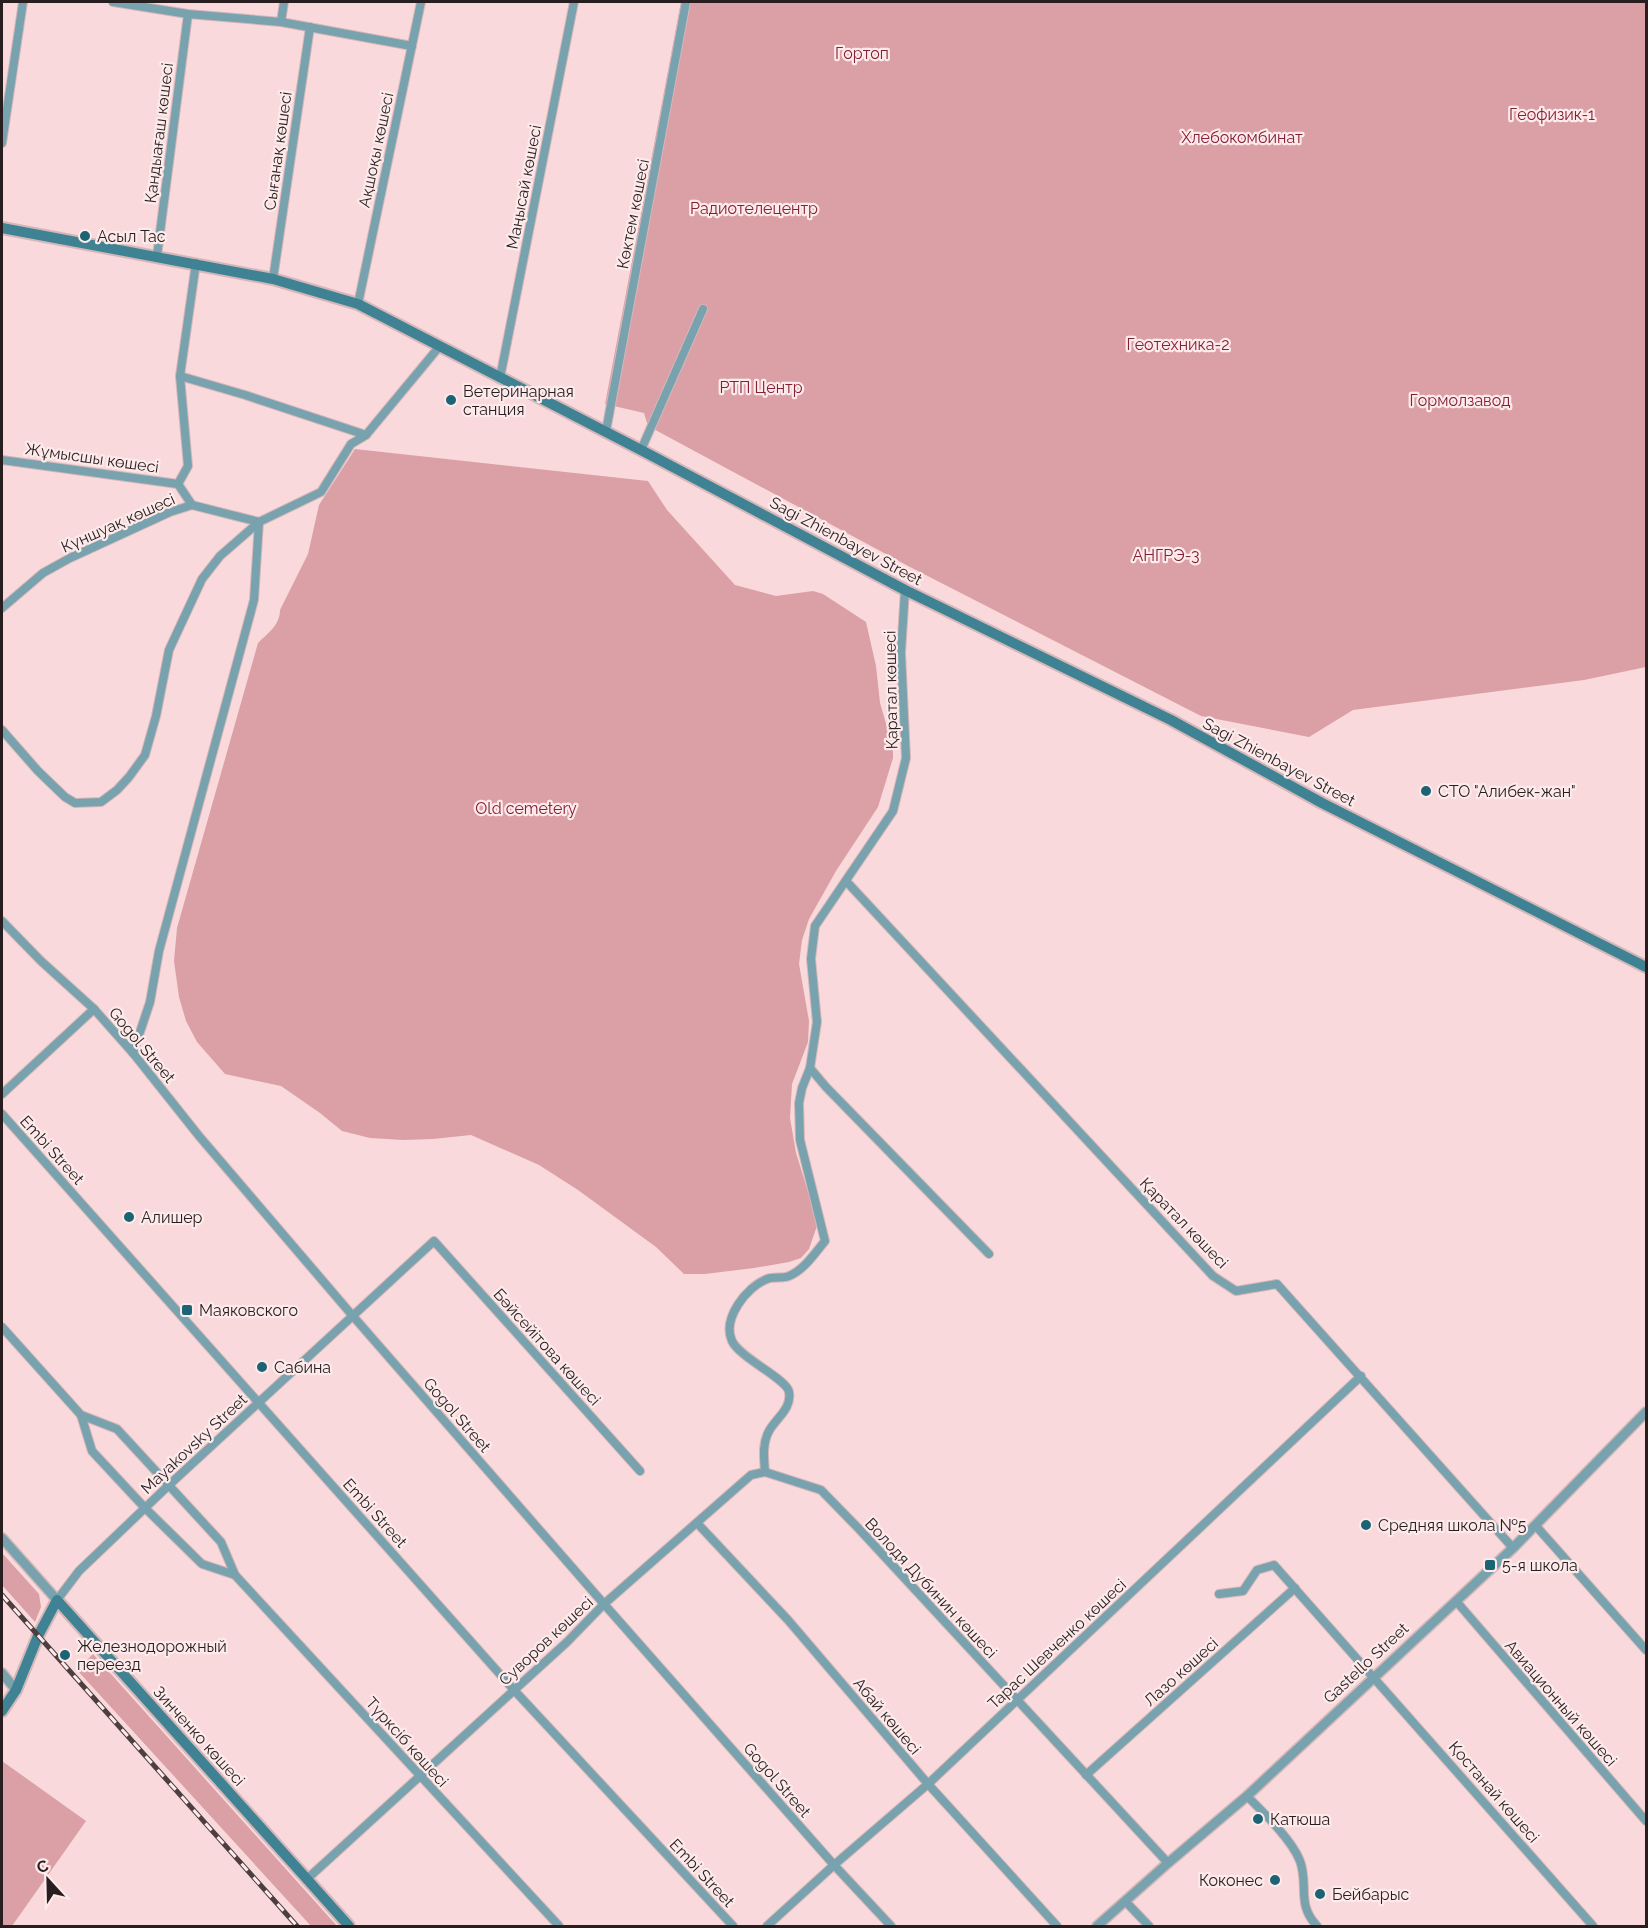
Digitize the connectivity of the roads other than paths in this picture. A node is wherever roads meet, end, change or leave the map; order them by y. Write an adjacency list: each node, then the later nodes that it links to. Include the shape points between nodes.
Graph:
1 (23, 2): 12 (street)
2 (113, 2): 7 (street)
3 (284, 2): 9 (street)
4 (421, 2): 11 (street, Ақшоқы көшесі)
5 (574, 2): 21 (street, Маңысай көшесі)
6 (686, 2): 22 (street, Көктем көшесі)
7 (151, 4): 8 (street)
8 (188, 14): 9 (street); 14 (street, Қандыағаш көшесі)
9 (280, 22): 10 (street)
10 (310, 27): 11 (street); 16 (street, Сығанақ көшесі)
11 (412, 46): 17 (street, Ақшоқы көшесі)
12 (2, 143)
13 (2, 228): 14 (main road, Sagi Zhienbayev Street)
14 (157, 256): 15 (main road, Sagi Zhienbayev Street)
15 (196, 263): 16 (main road, Sagi Zhienbayev Street); 20 (street)
16 (273, 279): 17 (main road, Sagi Zhienbayev Street)
17 (358, 304): 19 (main road, Sagi Zhienbayev Street)
18 (703, 309): 24 (street)
19 (439, 347): 21 (main road, Sagi Zhienbayev Street); 23 (street)
20 (180, 376): 23 (street); 26 (street, via 188,466)
21 (500, 378): 22 (main road, Sagi Zhienbayev Street)
22 (606, 431): 24 (main road, Sagi Zhienbayev Street)
23 (366, 435): 28 (street, via 351,444 321,492)
24 (641, 450): 29 (main road, Sagi Zhienbayev Street)
25 (2, 460): 26 (street, Жұмысшы көшесі)
26 (178, 484): 27 (street)
27 (192, 505): 28 (street, Күншуақ көшесі); 30 (street, Күншуақ көшесі, via 70,558 43,573)
28 (259, 522): 31 (street, via 220,556 202,579 168,650 145,755 117,790 101,802 75,803 38,771); 36 (street, via 250,617 164,929 150,1002)
29 (905, 590): 32 (street, Қаратал көшесі, via 901,653 906,758 893,811); 34 (main road, Sagi Zhienbayev Street, via 1171,720 1322,803)
30 (2, 608)
31 (2, 730)
32 (846, 881): 37 (street, Қаратал көшесі, via 815,926 811,958 817,1022); 44 (street, Қаратал көшесі, via 1213,1276 1236,1291 1277,1284)
33 (2, 921): 35 (street, Gogol Street)
34 (1647, 967)
35 (94, 1009): 36 (street, Gogol Street); 38 (street)
36 (133, 1053): 42 (street, Gogol Street)
37 (810, 1068): 41 (street); 49 (street, Қаратал көшесі, via 799,1104 800,1140 825,1241 808,1262 789,1276 769,1278 754,1286 730,1321 729,1334 734,1345 789,1389 787,1408 768,1432)
38 (2, 1094)
39 (2, 1114): 45 (street, Embi Street)
40 (434, 1241): 42 (street, Mayakovsky Street); 48 (street, Бәйсейітова көшесі)
41 (990, 1254)
42 (352, 1315): 45 (street, Mayakovsky Street); 61 (street, Gogol Street)
43 (2, 1327): 47 (street, Түрксіб көшесі)
44 (1361, 1376): 55 (street, Қаратал көшесі); 67 (street, Тарас Шевченко көшесі)
45 (259, 1402): 50 (street, Mayakovsky Street); 66 (street, Embi Street)
46 (1647, 1412): 53 (street, Gastello Street)
47 (81, 1415): 50 (street, Түрксіб көшесі, via 117,1429); 51 (street, Түрксіб көшесі, via 92,1451)
48 (640, 1470)
49 (765, 1472): 52 (street, Суворов көшесі, via 751,1475); 67 (street, Володя Дубинин көшесі, via 821,1490)
50 (169, 1485): 51 (street, Mayakovsky Street); 56 (street, Түрксіб көшесі, via 221,1542)
51 (145, 1508): 56 (street, Түрксіб көшесі, via 201,1564); 59 (street, Mayakovsky Street, via 79,1571)
52 (697, 1522): 61 (street, Суворов көшесі); 71 (street, Абай көшесі, via 788,1620)
53 (1536, 1526): 55 (street, Gastello Street); 62 (street)
54 (2, 1538): 59 (street, Зинченко көшесі)
55 (1513, 1548): 60 (street, Gastello Street)
56 (235, 1575): 69 (street, Түрксіб көшесі)
57 (1294, 1587): 58 (street, via 1274,1565 1257,1570 1243,1591); 64 (street); 70 (street, Лазо көшесі)
58 (1220, 1594)
59 (57, 1600): 65 (main road); 76 (main road, Зинченко көшесі)
60 (1455, 1601): 64 (street, Gastello Street); 73 (street, Авиационный көшесі)
61 (604, 1604): 66 (street, Суворов көшесі); 75 (street, Gogol Street)
62 (1647, 1650)
63 (2, 1673): 65 (street)
64 (1374, 1676): 72 (street, Gastello Street); 87 (street, Қостанай көшесі)
65 (16, 1690): 68 (main road)
66 (514, 1690): 69 (street, Суворов көшесі); 80 (street, Embi Street)
67 (1017, 1700): 70 (street, Володя Дубинин көшесі); 71 (street, Тарас Шевченко көшесі)
68 (2, 1711)
69 (419, 1775): 76 (street, Суворов көшесі); 79 (street, Түрксіб көшесі)
70 (1086, 1775): 74 (street, Володя Дубинин көшесі)
71 (928, 1785): 75 (street, Тарас Шевченко көшесі); 83 (street, Абай көшесі)
72 (1247, 1796): 74 (street, Gastello Street); 86 (street, via 1275,1824 1299,1858 1305,1909)
73 (1647, 1821)
74 (1168, 1863): 77 (street, Gastello Street)
75 (834, 1864): 81 (street, Тарас Шевченко көшесі); 82 (street, Gogol Street)
76 (307, 1879): 78 (main road, Зинченко көшесі)
77 (1125, 1901): 84 (street, Gastello Street); 85 (street)
78 (349, 1926)
79 (559, 1926)
80 (733, 1926)
81 (767, 1926)
82 (891, 1926)
83 (1058, 1926)
84 (1097, 1926)
85 (1149, 1926)
86 (1317, 1926)
87 (1593, 1926)

